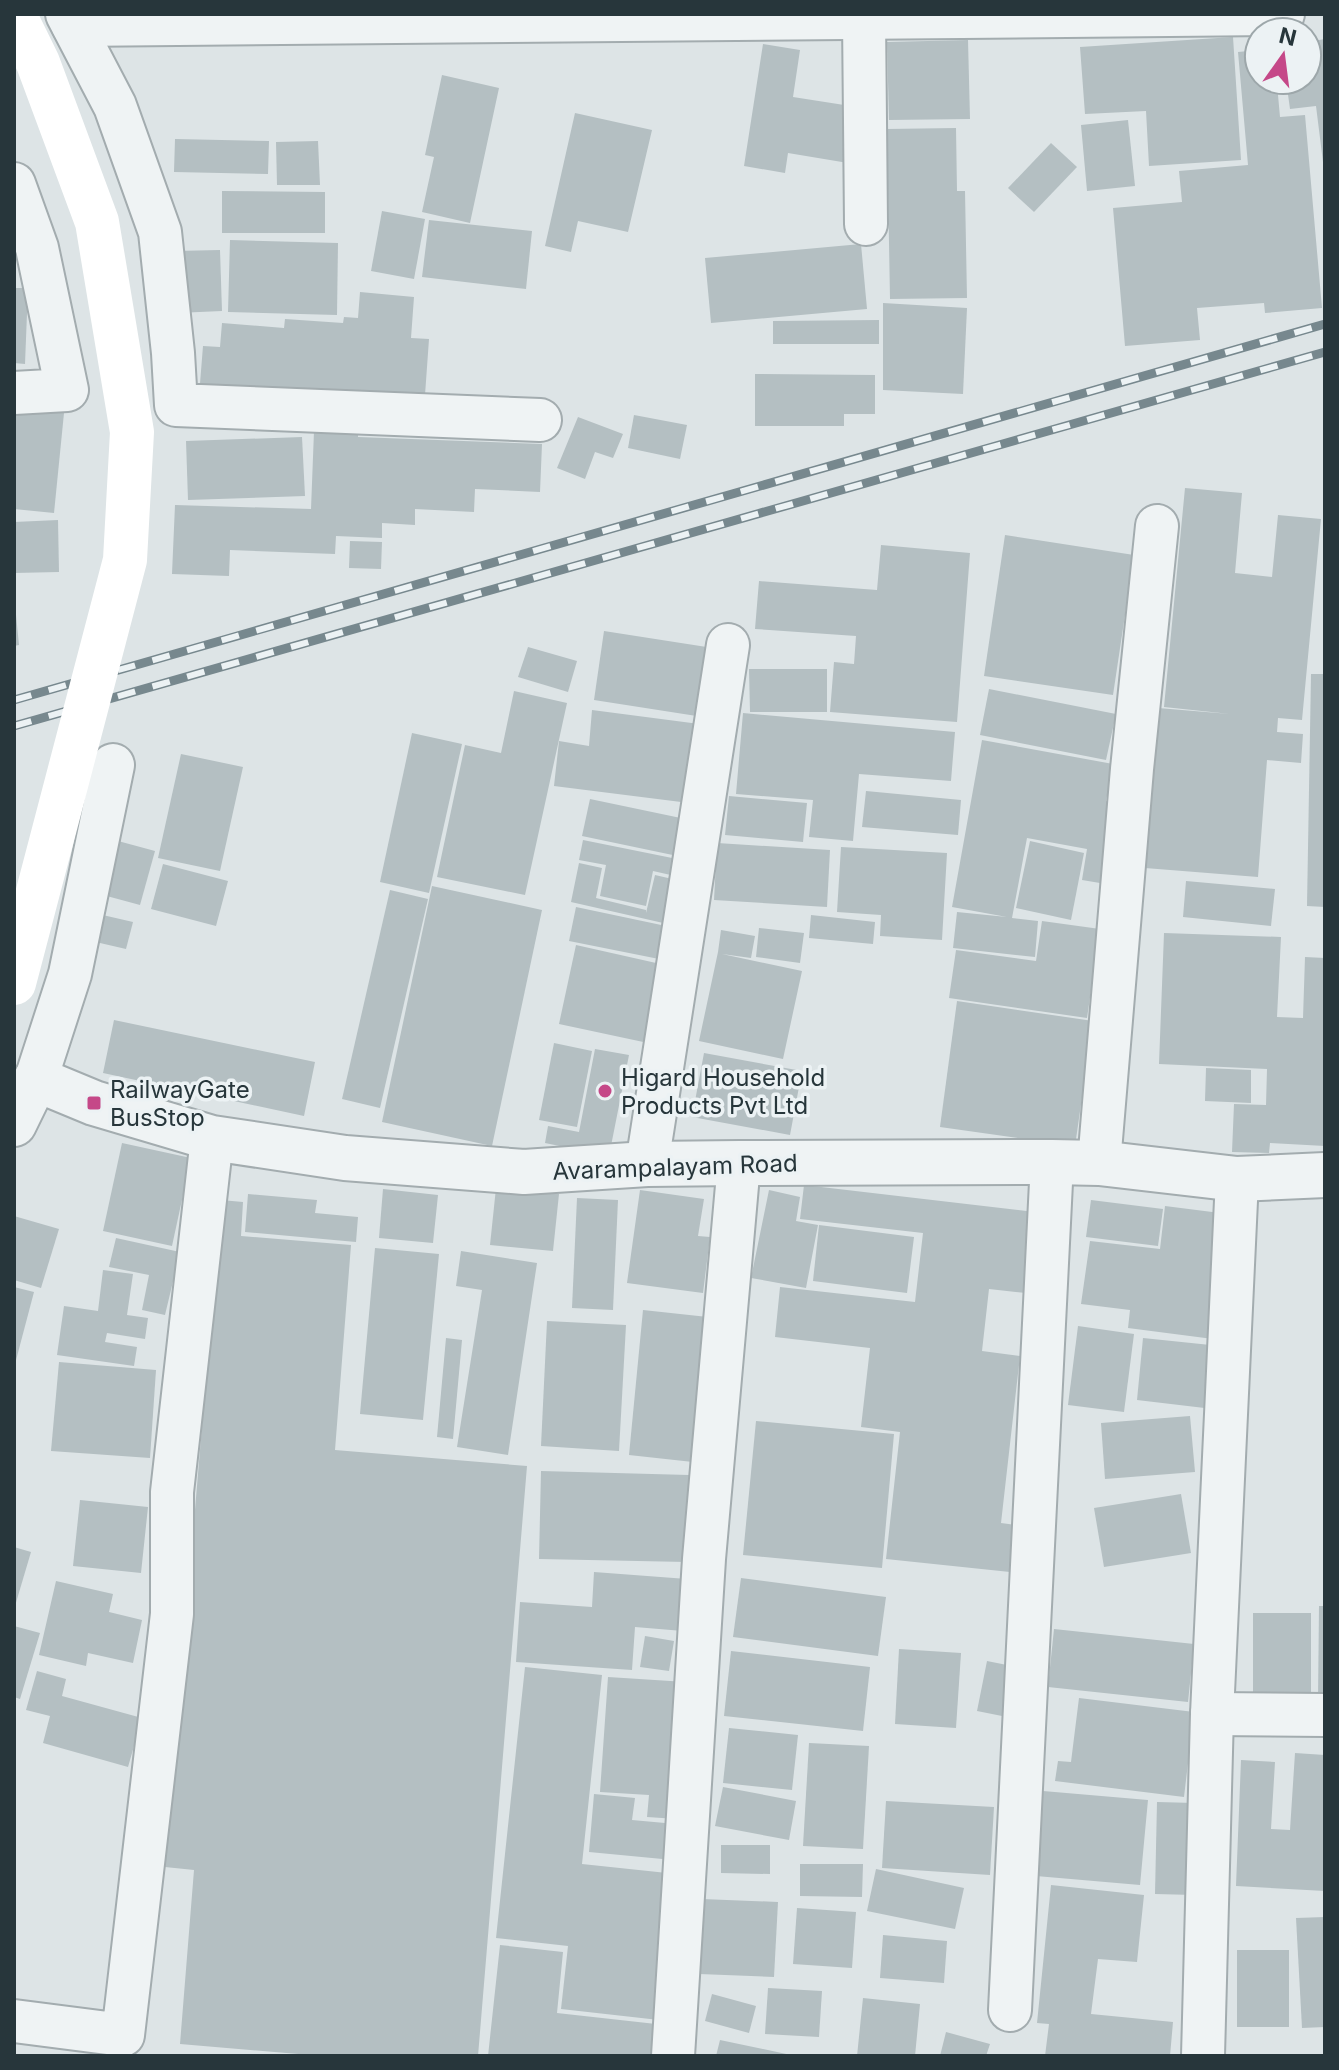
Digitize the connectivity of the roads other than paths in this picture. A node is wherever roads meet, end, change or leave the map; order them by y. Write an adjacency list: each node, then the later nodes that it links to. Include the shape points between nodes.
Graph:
1 (14, 14): 12 (main road, bridge, via 38,63 97,222 132,432 125,560)
2 (1283, 14): 3 (street)
3 (864, 18): 4 (street); 6 (street)
4 (70, 20): 8 (street, via 115,106 160,232 176,405)
5 (14, 184): 7 (street, via 37,248 67,390)
6 (866, 224)
7 (14, 393)
8 (540, 420)
9 (1157, 526): 18 (street)
10 (728, 645): 19 (street)
11 (113, 765): 13 (street, via 70,974)
12 (14, 983)
13 (36, 1079): 14 (street); 15 (street, Avarampalayam Road, via 94,1103)
14 (14, 1124)
15 (212, 1138): 19 (street, Avarampalayam Road, via 345,1158 524,1172); 25 (street, via 172,1492 172,1614 123,2035)
16 (1052, 1162): 17 (street, Avarampalayam Road); 18 (street, Avarampalayam Road); 24 (street)
17 (739, 1163): 19 (street, Avarampalayam Road); 26 (street, via 704,1559)
18 (1099, 1163): 21 (street, Avarampalayam Road)
19 (647, 1164)
20 (1325, 1175): 21 (street, Avarampalayam Road)
21 (1237, 1179): 22 (street)
22 (1212, 1714): 23 (street); 27 (street)
23 (1325, 1715)
24 (1010, 2010)
25 (14, 2021)
26 (673, 2056)
27 (1203, 2056)

